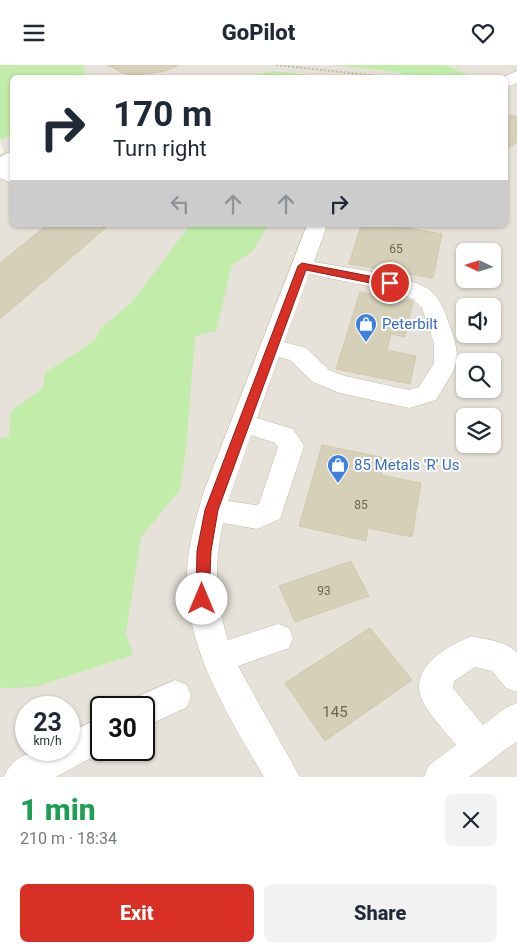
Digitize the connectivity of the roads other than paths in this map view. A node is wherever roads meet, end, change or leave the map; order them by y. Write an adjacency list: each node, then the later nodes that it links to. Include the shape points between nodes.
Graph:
1 (10, 158): 2 (street, via 1,170)
2 (10, 177)
3 (316, 227): 4 (street)
4 (302, 266): 5 (street); 5 (street, via 408,287 422,295 432,306 445,343 446,364 427,394 409,399 340,384 321,376 298,354)
5 (272, 347): 6 (street)
6 (244, 423): 7 (street); 7 (street, via 284,436 291,447 270,511 257,517)
7 (212, 510): 9 (street, via 204,551 202,599)
8 (278, 638): 9 (street)
9 (218, 657): 17 (street, via 246,714)
10 (517, 677): 15 (street, via 501,658 472,651 440,673 436,693)
11 (175, 696): 12 (street)
12 (155, 706)
13 (517, 720): 15 (street)
14 (90, 740): 16 (street)
15 (480, 748): 18 (street)
16 (21, 777)
17 (283, 777)
18 (441, 777)

